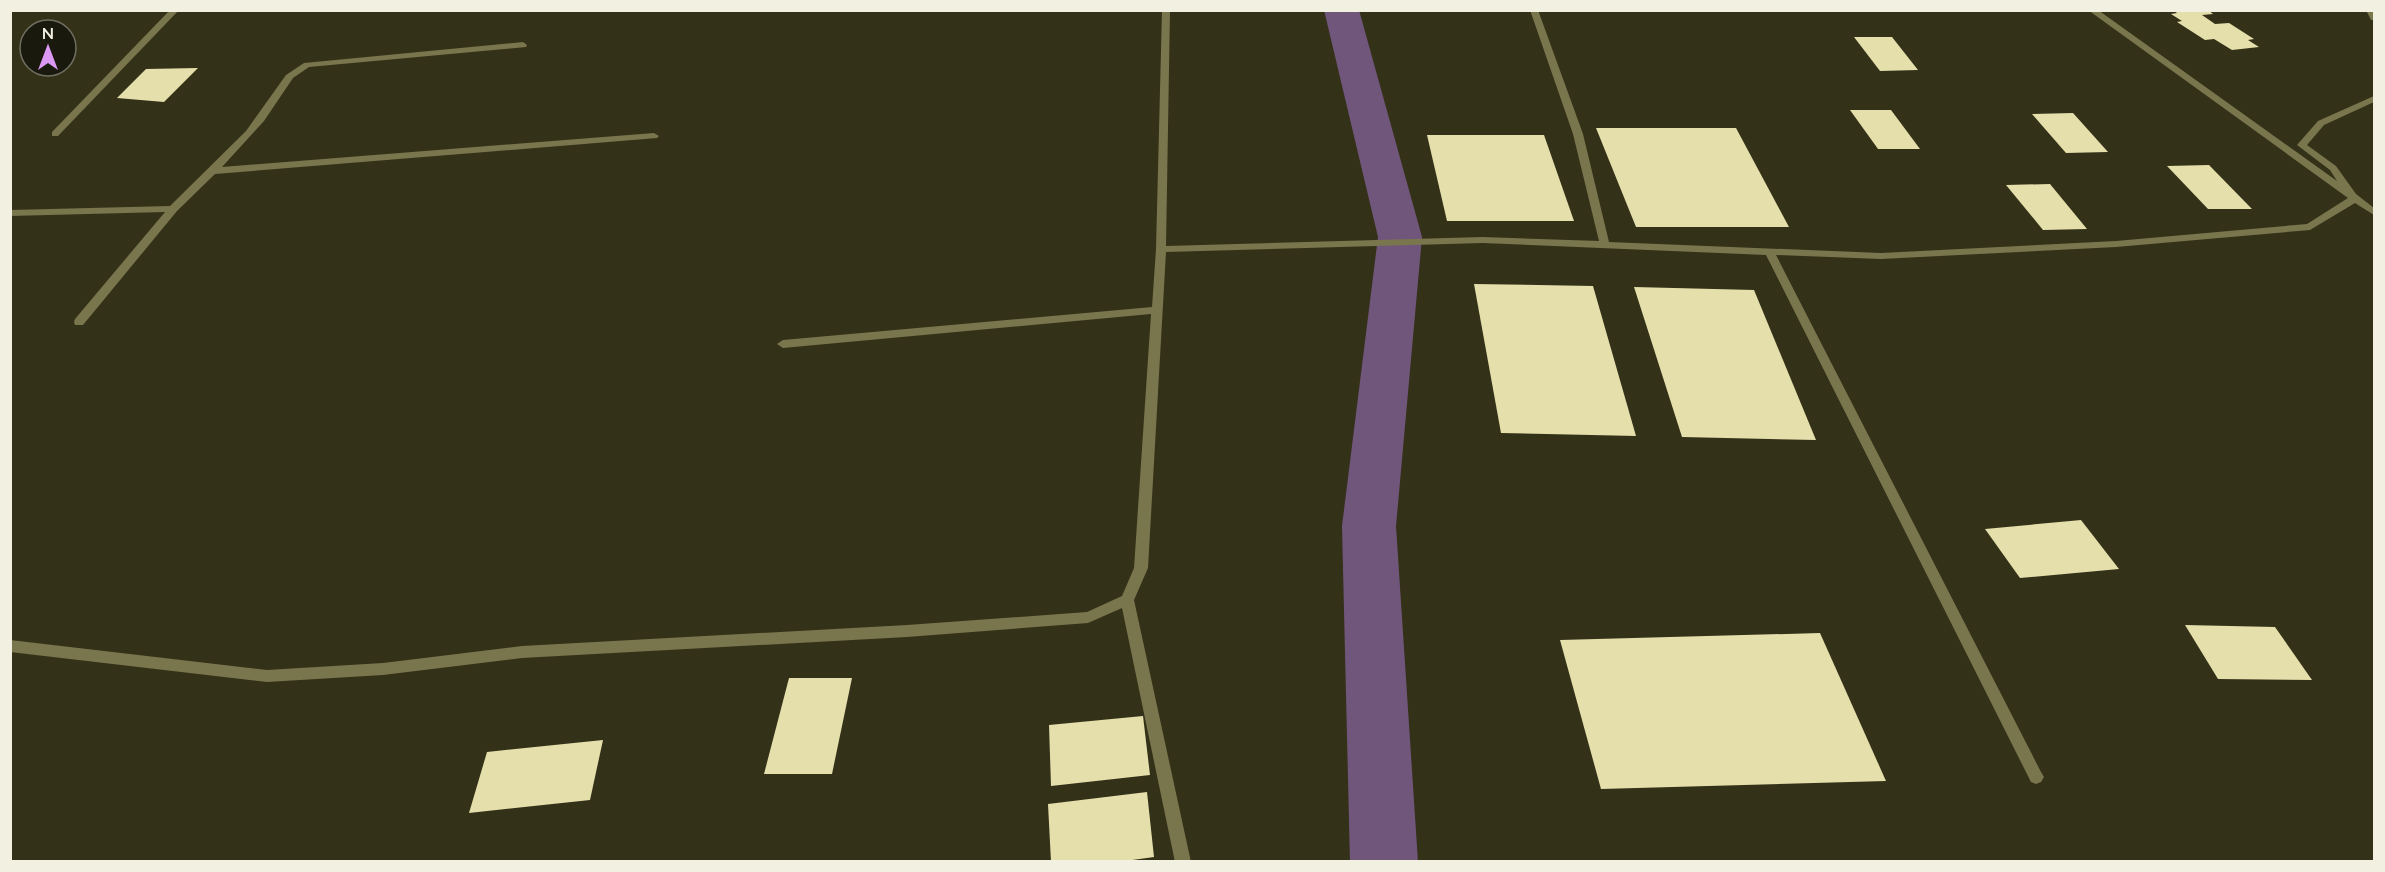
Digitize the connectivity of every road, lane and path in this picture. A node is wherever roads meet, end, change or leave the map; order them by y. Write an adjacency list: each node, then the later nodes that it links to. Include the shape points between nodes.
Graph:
1 (175, 10): 9 (street)
2 (1166, 10): 17 (street)
3 (1534, 10): 16 (street, via 1578,134)
4 (2092, 10): 12 (street)
5 (2370, 10): 6 (street)
6 (2374, 18)
7 (523, 45): 11 (street, via 307,64 293,70 264,115)
8 (2374, 99): 12 (street, via 2322,123 2302,145 2333,168)
9 (55, 134)
10 (654, 136): 11 (street)
11 (211, 171): 13 (street)
12 (2354, 199): 14 (street); 18 (street, via 2310,227 2116,244 1881,256)
13 (173, 209): 15 (street); 20 (street)
14 (2374, 212)
15 (10, 213)
16 (1605, 245): 17 (street, via 1483,240); 18 (street)
17 (1161, 249): 19 (street)
18 (1770, 253): 24 (street)
19 (1157, 310): 21 (street); 22 (street, via 1140,568)
20 (79, 322)
21 (783, 344)
22 (1127, 600): 23 (street, via 1088,617 522,652 383,669 267,676); 25 (street)
23 (10, 646)
24 (2036, 777)
25 (1183, 861)

